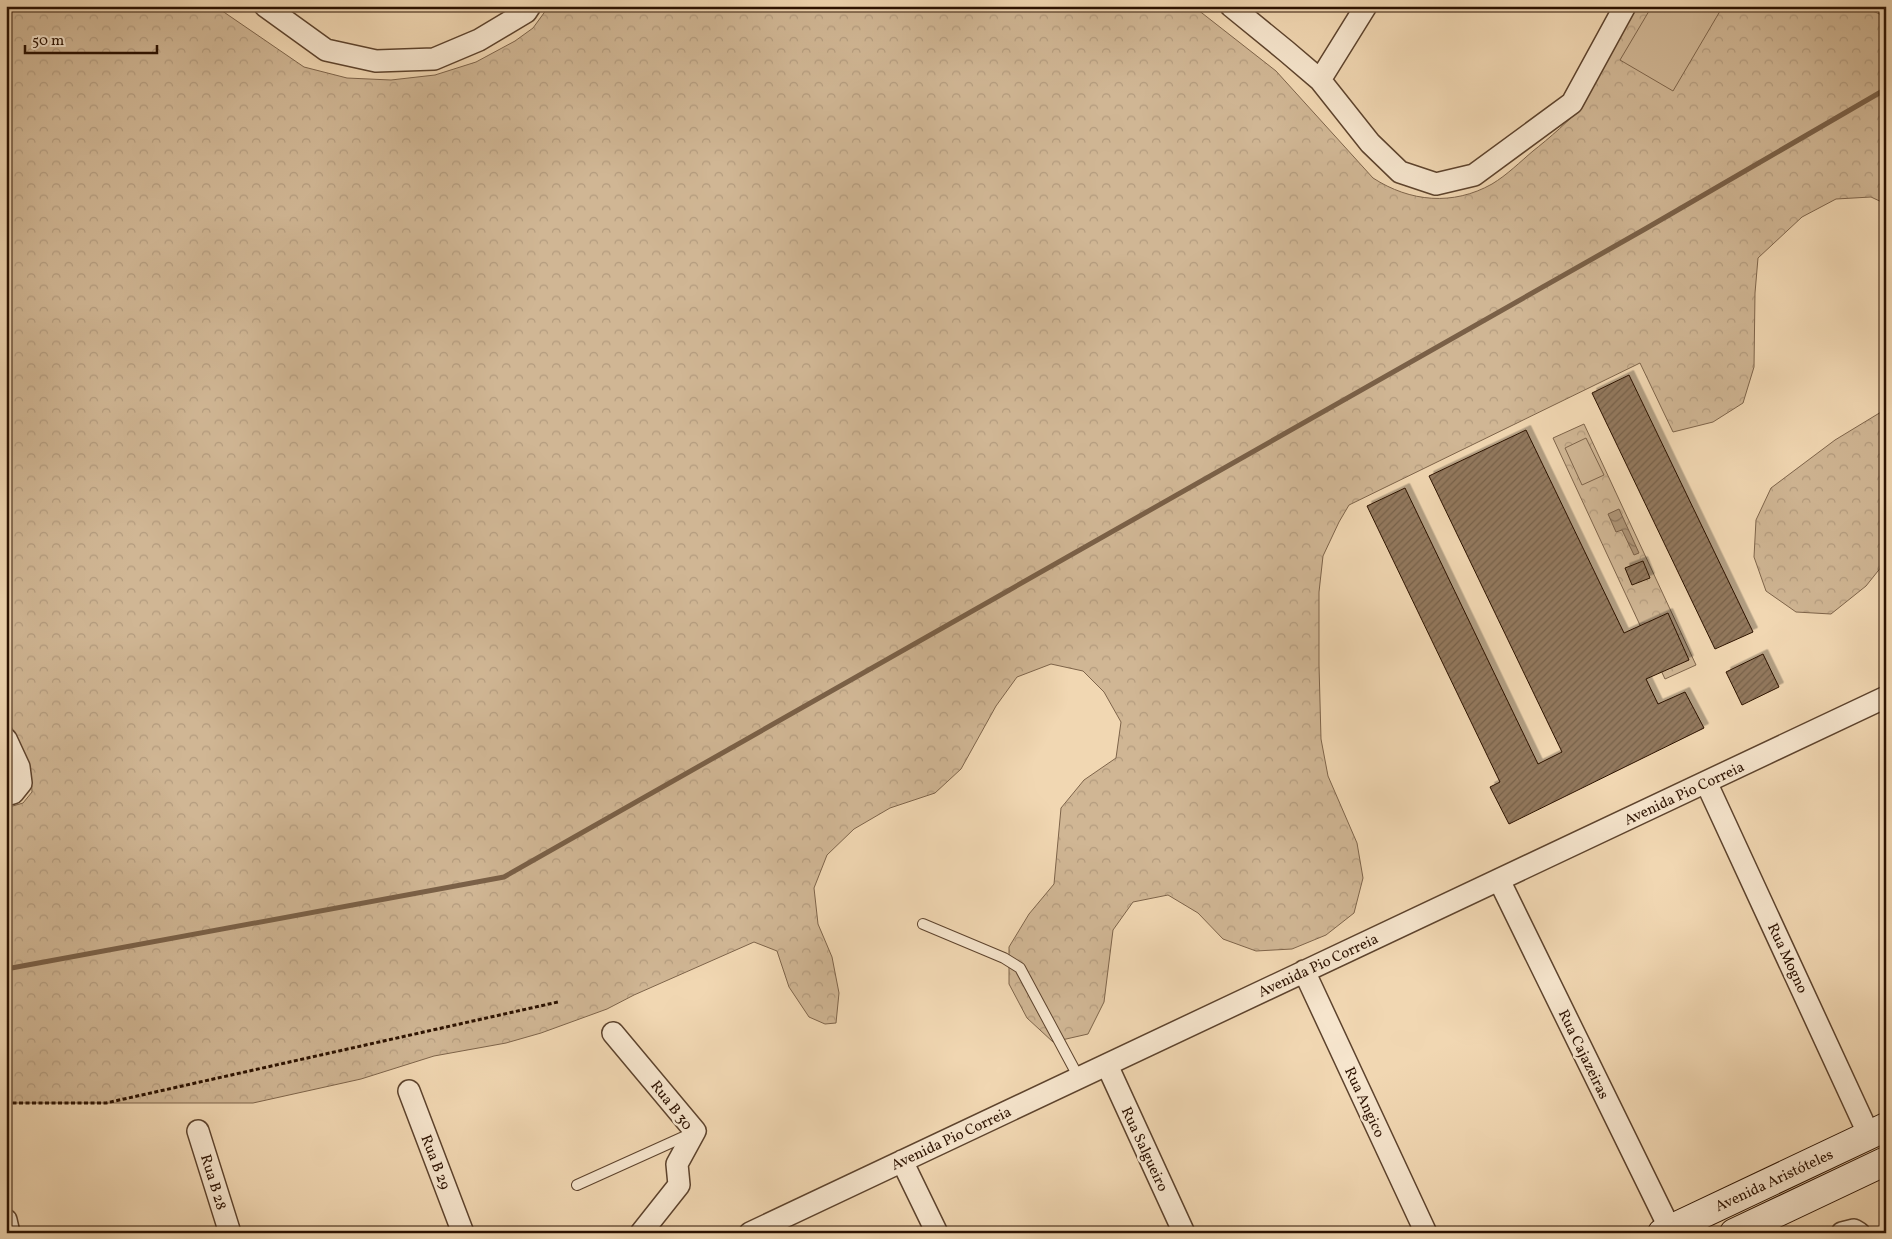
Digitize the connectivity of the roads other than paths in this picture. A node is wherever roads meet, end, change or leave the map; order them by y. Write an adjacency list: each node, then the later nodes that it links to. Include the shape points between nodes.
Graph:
1 (530, 6): 5 (street, via 526,12 479,40 434,59 376,61 326,50)
2 (1231, 6): 6 (street)
3 (1366, 6): 6 (street)
4 (1625, 6): 6 (street, via 1572,103 1474,175 1436,184 1400,172 1370,143)
5 (268, 7)
6 (1320, 80)
7 (1886, 698): 9 (street, Avenida Pio Correia)
8 (6, 739): 10 (street, via 21,783 13,793)
9 (1706, 782): 11 (street, Avenida Pio Correia); 20 (street, Rua Mogno)
10 (6, 795)
11 (1499, 880): 13 (street, Avenida Pio Correia); 25 (street, Rua Cajazeiras)
12 (923, 924): 16 (lane, via 1020,968)
13 (1304, 971): 15 (street, Avenida Pio Correia); 33 (street, Rua Angico)
14 (613, 1033): 19 (street, Rua B 30)
15 (1106, 1064): 16 (street, Avenida Pio Correia); 32 (street, Rua Salgueiro)
16 (1079, 1078): 21 (street, Avenida Pio Correia)
17 (409, 1091): 28 (street, Rua B 29)
18 (198, 1131): 27 (street, Rua B 28)
19 (695, 1131): 23 (lane); 29 (street, Rua B 30, via 677,1164 679,1185)
20 (1877, 1131): 25 (street, Avenida Aristóteles)
21 (902, 1161): 30 (street, Avenida Pio Correia); 31 (street)
22 (1885, 1163): 34 (street, Avenida Aristóteles)
23 (577, 1185)
24 (6, 1220): 26 (street)
25 (1666, 1231)
26 (9, 1233)
27 (230, 1233)
28 (463, 1233)
29 (641, 1233)
30 (750, 1233)
31 (937, 1233)
32 (1184, 1233)
33 (1426, 1233)
34 (1734, 1233)
35 (1842, 1233): 36 (street, via 1854,1230)
36 (1859, 1233)

